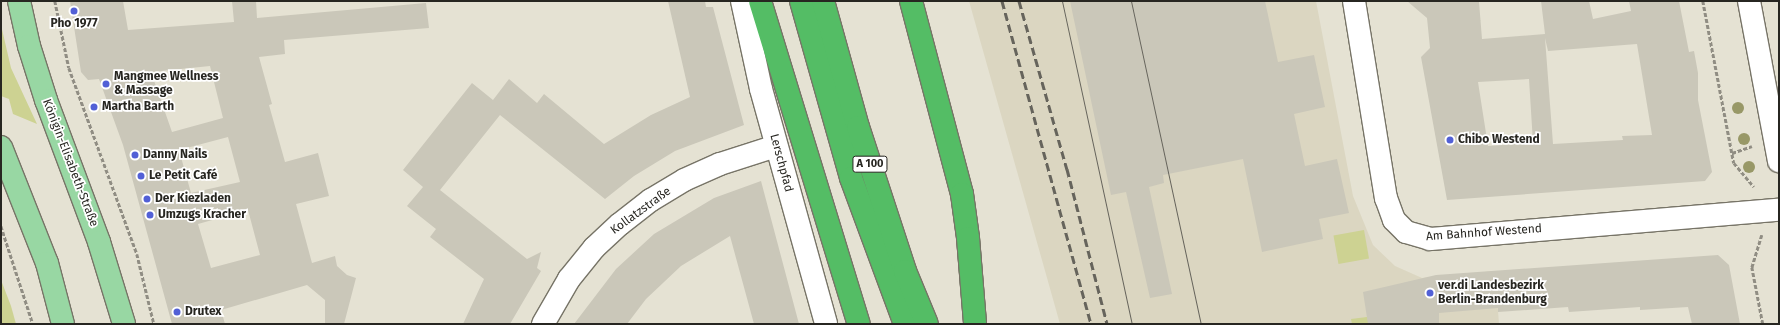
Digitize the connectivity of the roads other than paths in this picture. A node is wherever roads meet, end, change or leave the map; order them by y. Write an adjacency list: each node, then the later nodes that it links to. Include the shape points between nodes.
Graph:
1 (18, 1): 15 (main road, Königin-Elisabeth-Straße, via 46,100 99,242)
2 (742, 1): 10 (street, Lerschpfad, via 746,31)
3 (760, 1): 18 (highway)
4 (801, 1): 19 (highway, A 100, via 850,178)
5 (823, 1): 20 (highway, A 100, via 858,127 905,271)
6 (912, 1): 21 (highway, via 962,194)
7 (1354, 1): 13 (street, Am Bahnhof Westend, via 1386,198 1394,220 1406,232 1430,238)
8 (1749, 1): 9 (street)
9 (1777, 138): 12 (street)
10 (776, 146): 16 (street, Kollatzstraße, via 720,164 684,180 651,200 594,248 569,279); 17 (street, Lerschpfad)
11 (1, 147): 14 (main road, via 47,263)
12 (1779, 162)
13 (1779, 210)
14 (63, 324)
15 (124, 324)
16 (543, 324)
17 (826, 324)
18 (859, 324)
19 (905, 324)
20 (927, 324)
21 (975, 324)

